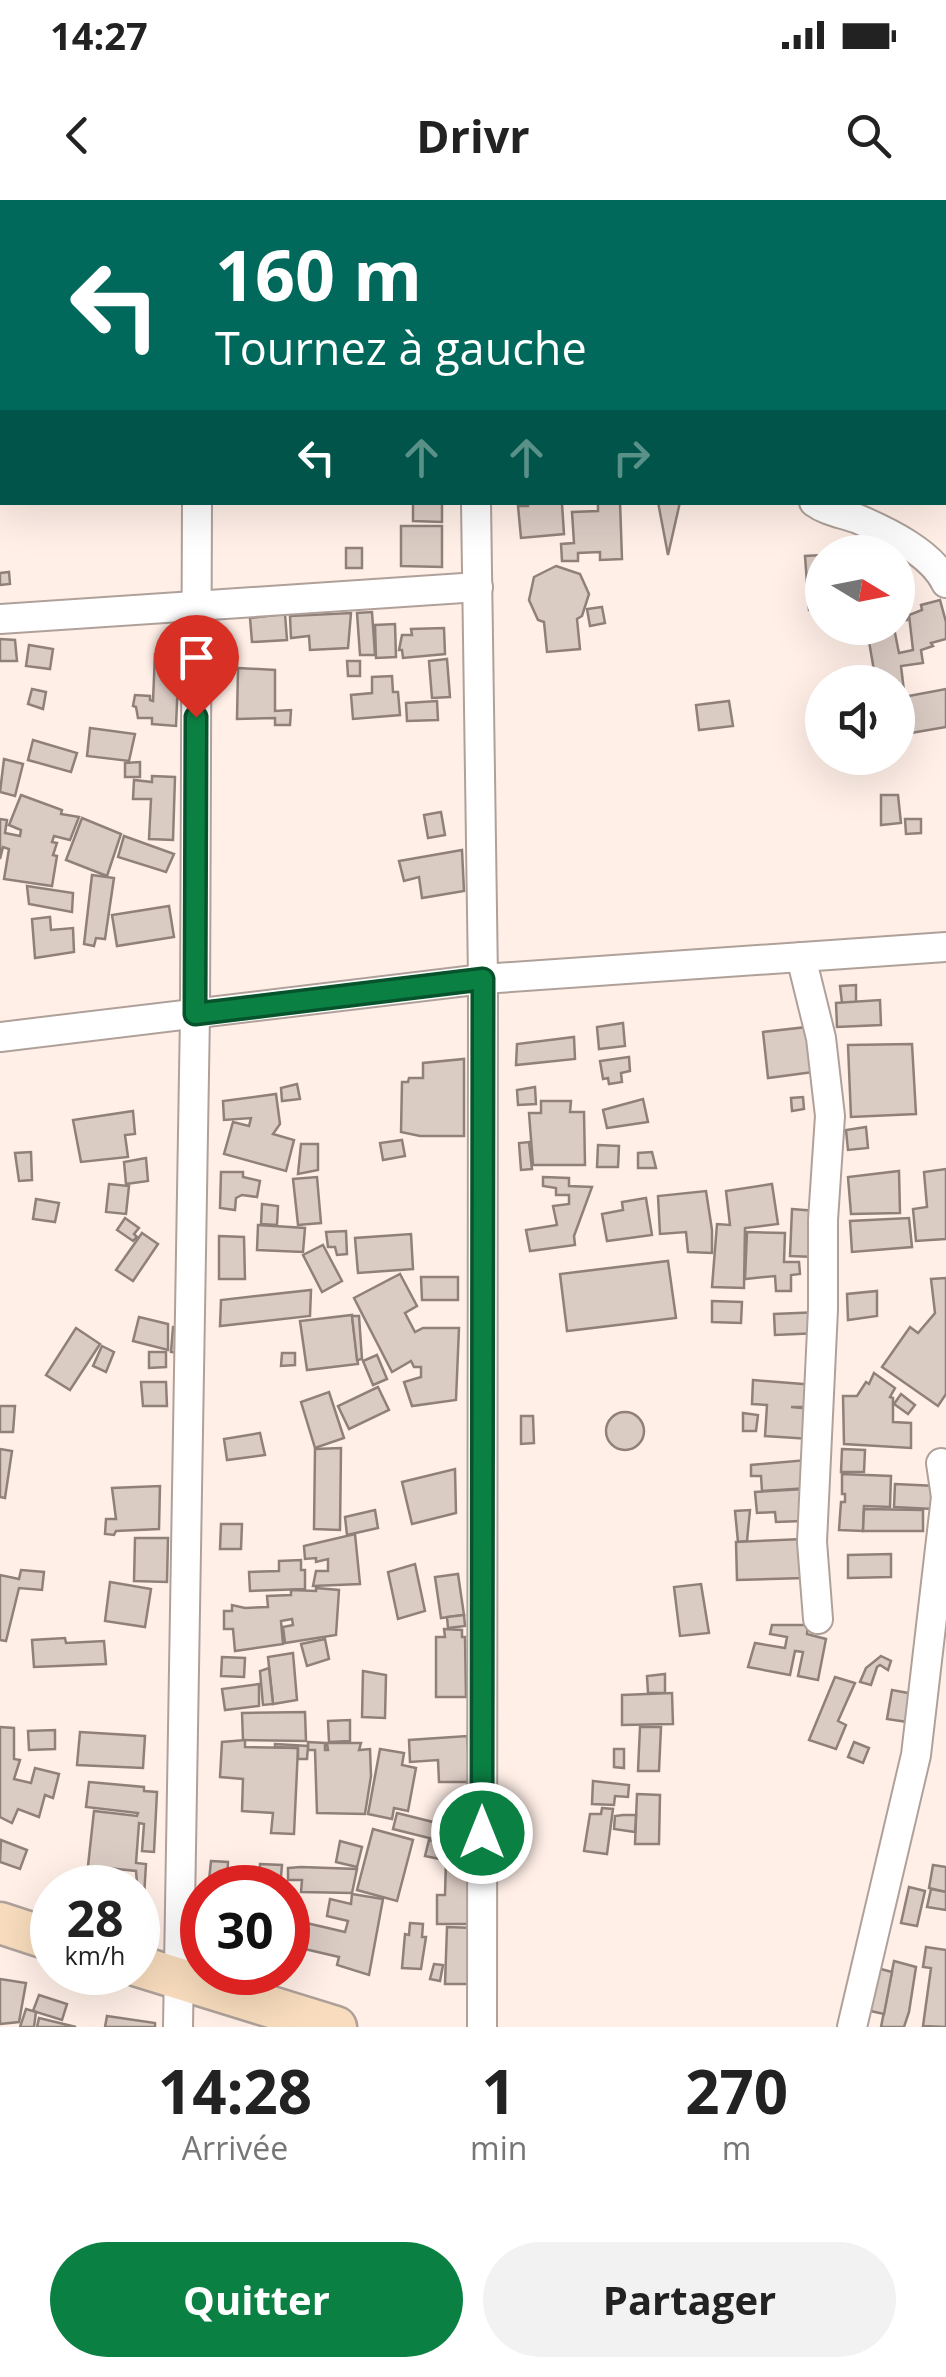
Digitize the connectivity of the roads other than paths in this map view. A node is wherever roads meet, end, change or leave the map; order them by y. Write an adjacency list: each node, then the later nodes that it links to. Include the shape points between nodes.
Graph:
1 (197, 505): 6 (street)
2 (476, 505): 5 (street)
3 (818, 505): 4 (street, via 921,554)
4 (946, 583)
5 (478, 587): 6 (street); 10 (street)
6 (196, 606): 7 (street); 11 (street)
7 (0, 619)
8 (946, 947): 9 (street)
9 (801, 957): 10 (street); 14 (street, via 822,1038 830,1116 812,1542)
10 (483, 979): 11 (street); 21 (street)
11 (195, 1014): 12 (street); 18 (street)
12 (0, 1037)
13 (941, 1463): 22 (street, via 946,1497 916,1755)
14 (818, 1619)
15 (0, 1924): 16 (street)
16 (30, 1933)
17 (160, 1972): 18 (street)
18 (179, 1978): 19 (street); 20 (street)
19 (178, 2027)
20 (336, 2027)
21 (482, 2027)
22 (852, 2027)

